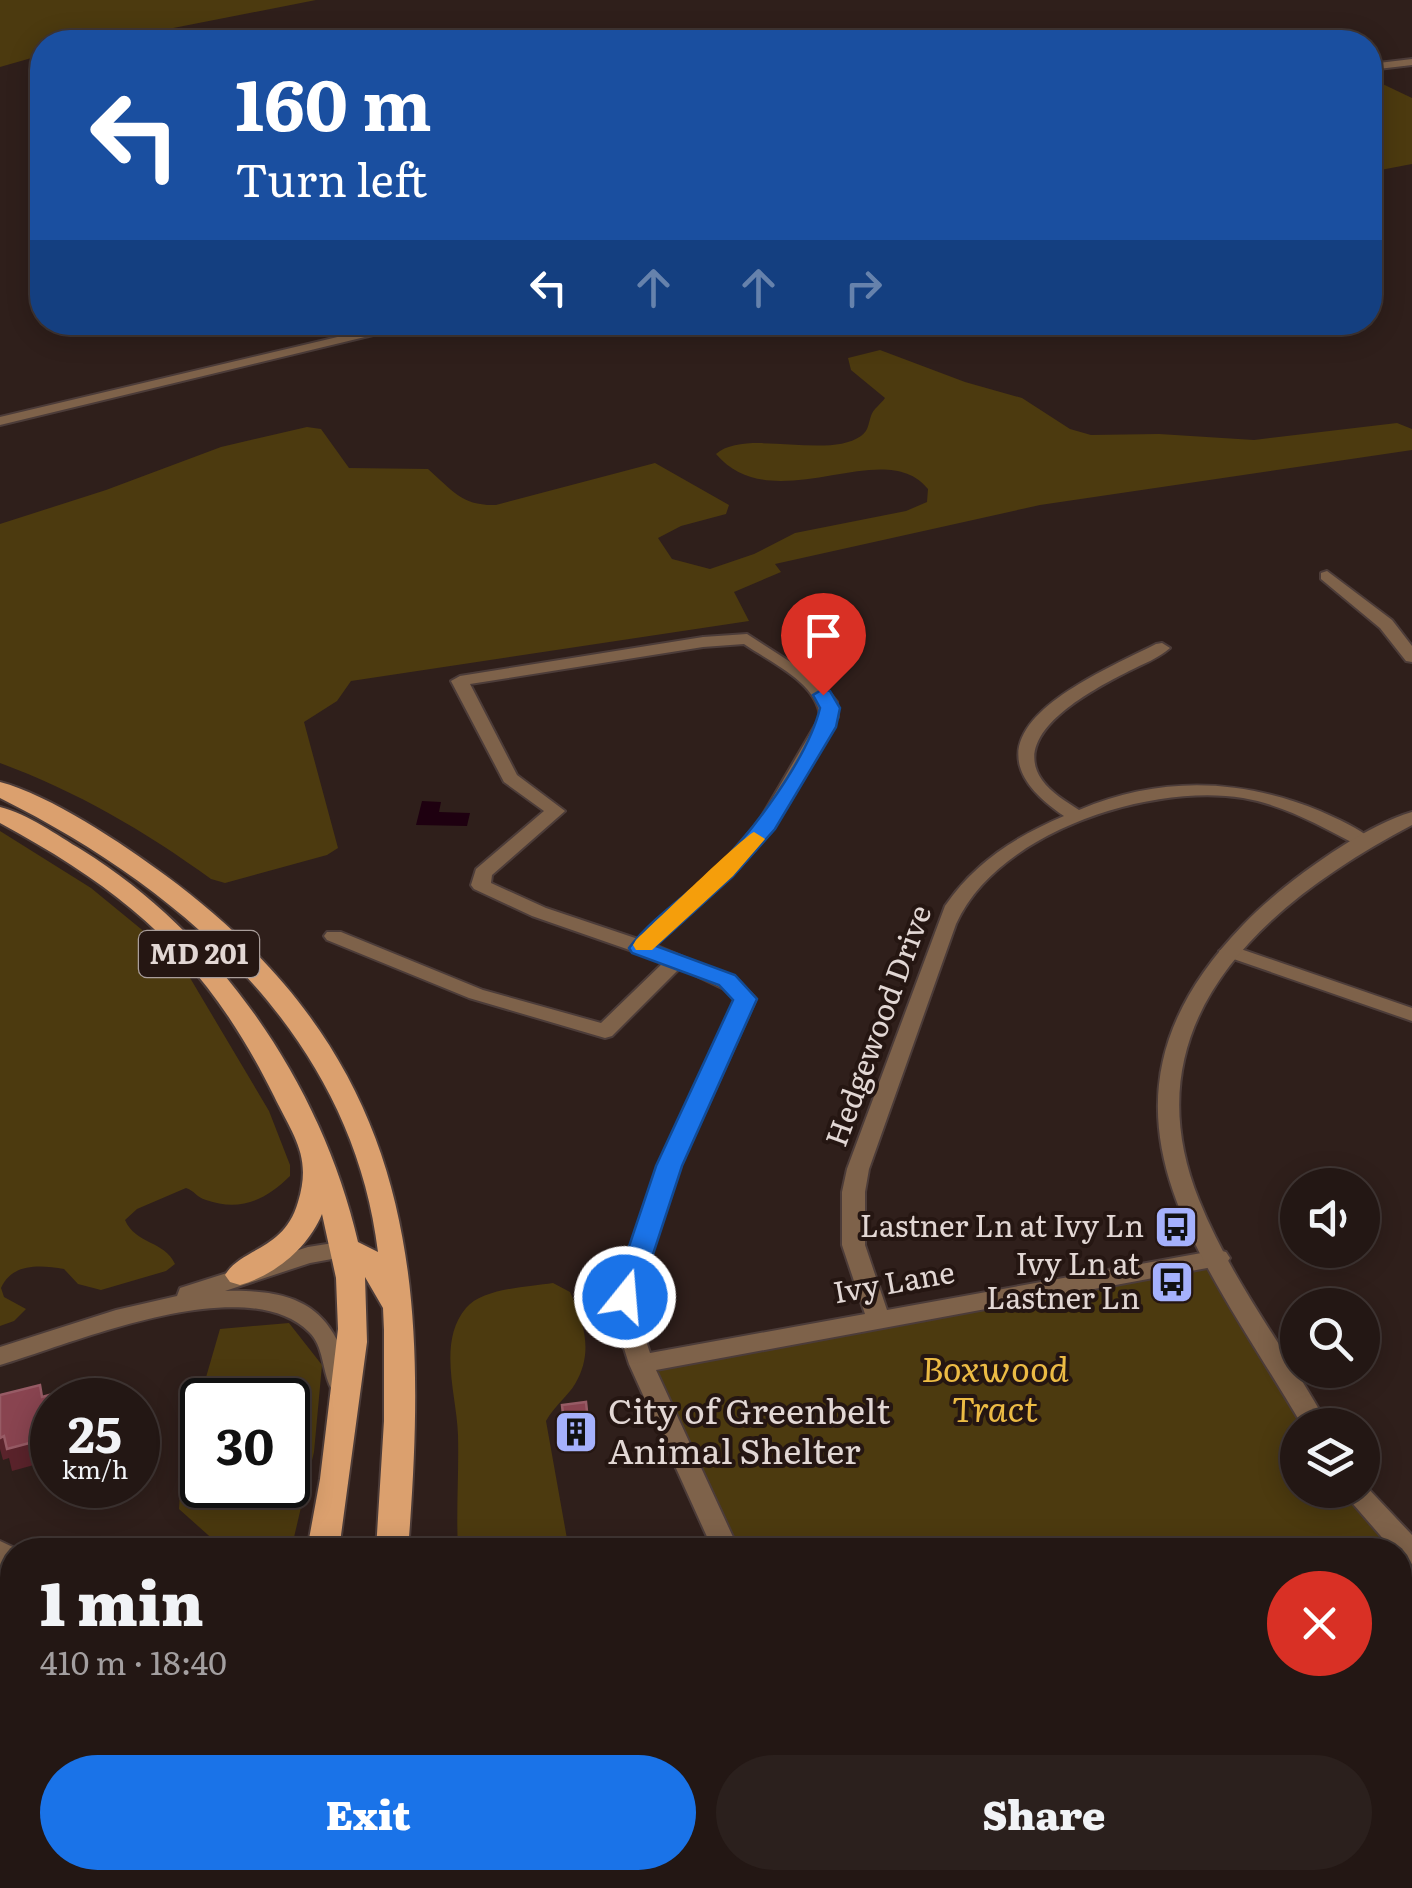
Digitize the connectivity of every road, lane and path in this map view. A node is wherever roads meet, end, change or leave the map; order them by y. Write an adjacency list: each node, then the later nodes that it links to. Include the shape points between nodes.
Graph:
1 (1412, 62): 2 (street)
2 (1382, 66)
3 (363, 335): 4 (street)
4 (0, 421)
5 (1326, 576): 7 (street, via 1386,624)
6 (1162, 648): 10 (street, via 1061,704 1028,740 1031,777)
7 (1412, 658)
8 (0, 789): 22 (main road, MD 201, via 69,822 169,886 254,964 293,1012 341,1094 375,1174 390,1235)
9 (0, 814): 18 (main road, MD 201, via 120,884 195,950 250,1025)
10 (1076, 817): 12 (street, Hedgewood Drive, via 1154,791 1223,789 1300,808); 23 (street, Hedgewood Drive, via 982,871 953,910 850,1198 851,1244)
11 (1412, 818): 12 (street)
12 (1364, 841): 15 (street, via 1291,889)
13 (334, 936): 16 (street, via 476,994 605,1030)
14 (640, 948): 14 (street, via 725,872 767,824 829,717 828,702 814,684 752,640 460,681 510,778 556,811 484,873 482,885); 16 (street)
15 (1230, 951): 17 (street); 20 (street, via 1182,1028 1168,1097 1177,1172)
16 (675, 962): 26 (street, via 727,980 746,999 676,1150 632,1268 627,1320)
17 (1412, 1016)
18 (319, 1165): 19 (main road, MD 201); 21 (main road, via 315,1204 299,1234)
19 (346, 1249): 21 (street); 22 (main road, via 372,1264); 27 (main road, MD 201, via 354,1334)
20 (1218, 1258): 23 (street, Ivy Lane); 28 (street)
21 (240, 1275): 24 (street)
22 (396, 1309): 31 (main road, MD 201)
23 (878, 1318): 26 (street, Ivy Lane)
24 (121, 1320): 25 (street); 27 (street, via 219,1299 282,1303 322,1332)
25 (0, 1356)
26 (641, 1364): 32 (street)
27 (344, 1404): 30 (main road, MD 201)
28 (1306, 1408)
29 (1372, 1508): 33 (street)
30 (325, 1538)
31 (393, 1538)
32 (721, 1538)
33 (1398, 1538)

